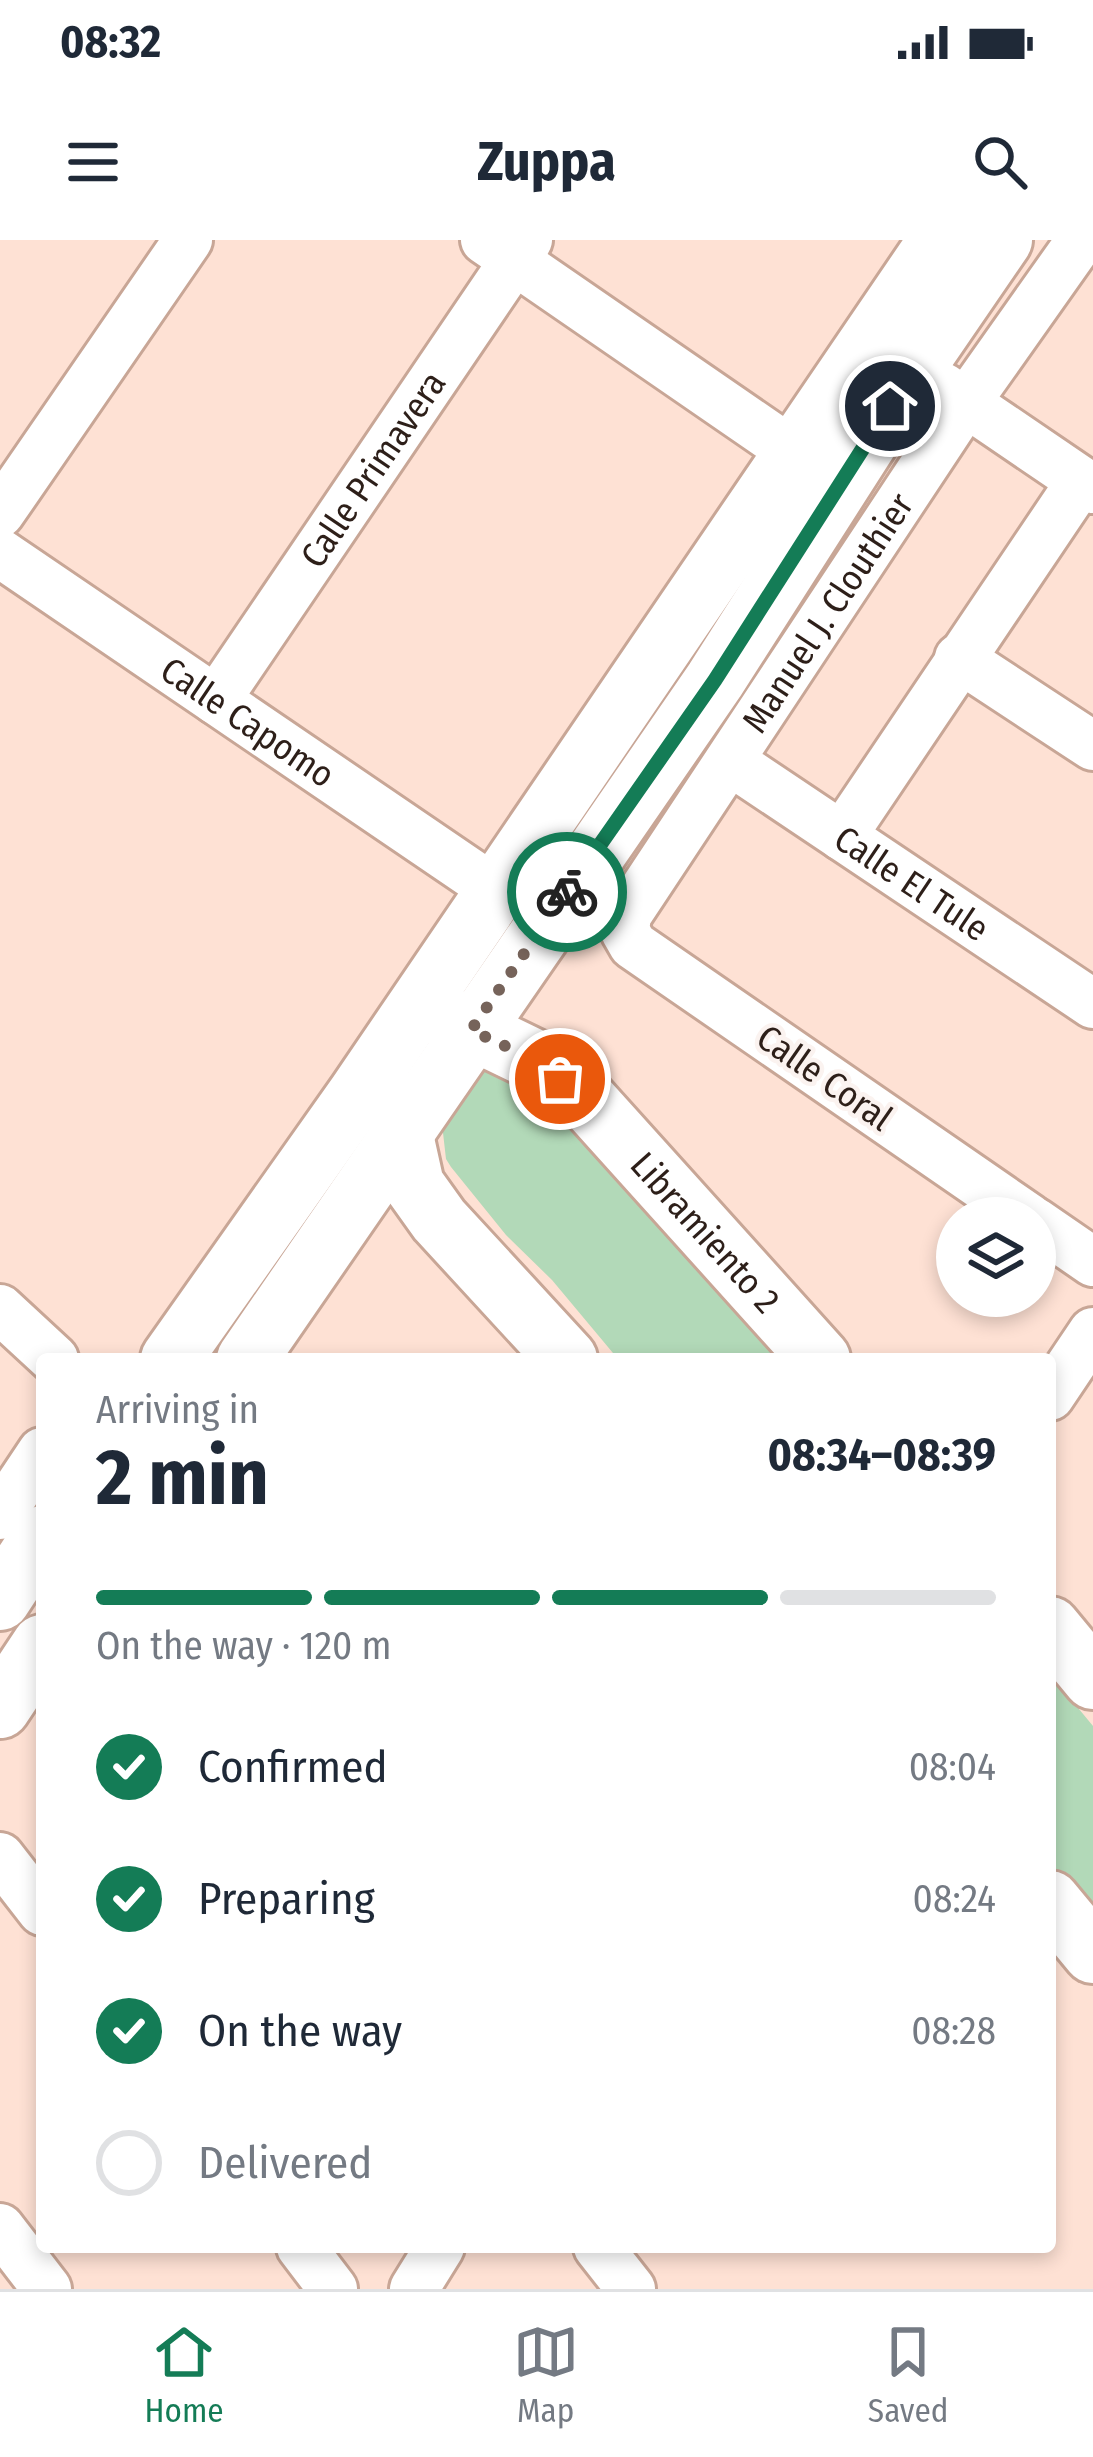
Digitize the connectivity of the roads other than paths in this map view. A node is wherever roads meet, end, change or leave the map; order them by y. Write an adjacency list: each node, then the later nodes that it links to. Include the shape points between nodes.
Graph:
1 (188, 240): 10 (street)
2 (939, 240): 8 (main road)
3 (1002, 240): 6 (main road)
4 (1081, 240): 7 (street, Manuel J. Clouthier)
5 (509, 247): 8 (street); 13 (street, Calle Primavera)
6 (915, 368): 7 (street); 20 (main road, via 715,680)
7 (965, 404): 9 (street); 15 (street, Manuel J. Clouthier)
8 (793, 452): 17 (main road)
9 (1087, 484): 12 (street)
10 (0, 513)
11 (0, 553): 13 (street, Calle Capomo)
12 (959, 658): 14 (street); 16 (street)
13 (216, 700): 17 (street, Calle Capomo)
14 (1093, 746)
15 (730, 761): 16 (street, Calle El Tule); 18 (street, Manuel J. Clouthier, via 627,915)
16 (842, 836): 19 (street, Calle El Tule)
17 (494, 889): 20 (main road)
18 (625, 932): 22 (street, Calle Coral)
19 (1093, 1004)
20 (445, 1016): 21 (main road); 31 (main road, Libramiento 2, via 537,1061 584,1097)
21 (380, 1112): 28 (main road); 29 (main road); 30 (main road, via 439,1220)
22 (999, 1197)
23 (1056, 1237): 24 (street, Calle Coral)
24 (1093, 1262)
25 (0, 1309): 27 (street)
26 (1093, 1332): 32 (street)
27 (48, 1353)
28 (175, 1353)
29 (250, 1353)
30 (561, 1353)
31 (815, 1353)
32 (1056, 1387)
33 (36, 1461): 34 (street)
34 (0, 1515)
35 (36, 1545): 36 (main road)
36 (0, 1600)
37 (1056, 1634): 39 (main road)
38 (36, 1654): 40 (main road)
39 (1093, 1679)
40 (0, 1708)
41 (0, 1857): 42 (street)
42 (36, 1903)
43 (1056, 1908): 44 (main road)
44 (1093, 1953)
45 (0, 2228): 49 (street)
46 (306, 2253): 50 (street)
47 (436, 2253): 51 (street)
48 (603, 2253): 52 (street)
49 (47, 2289)
50 (333, 2289)
51 (414, 2289)
52 (631, 2289)

